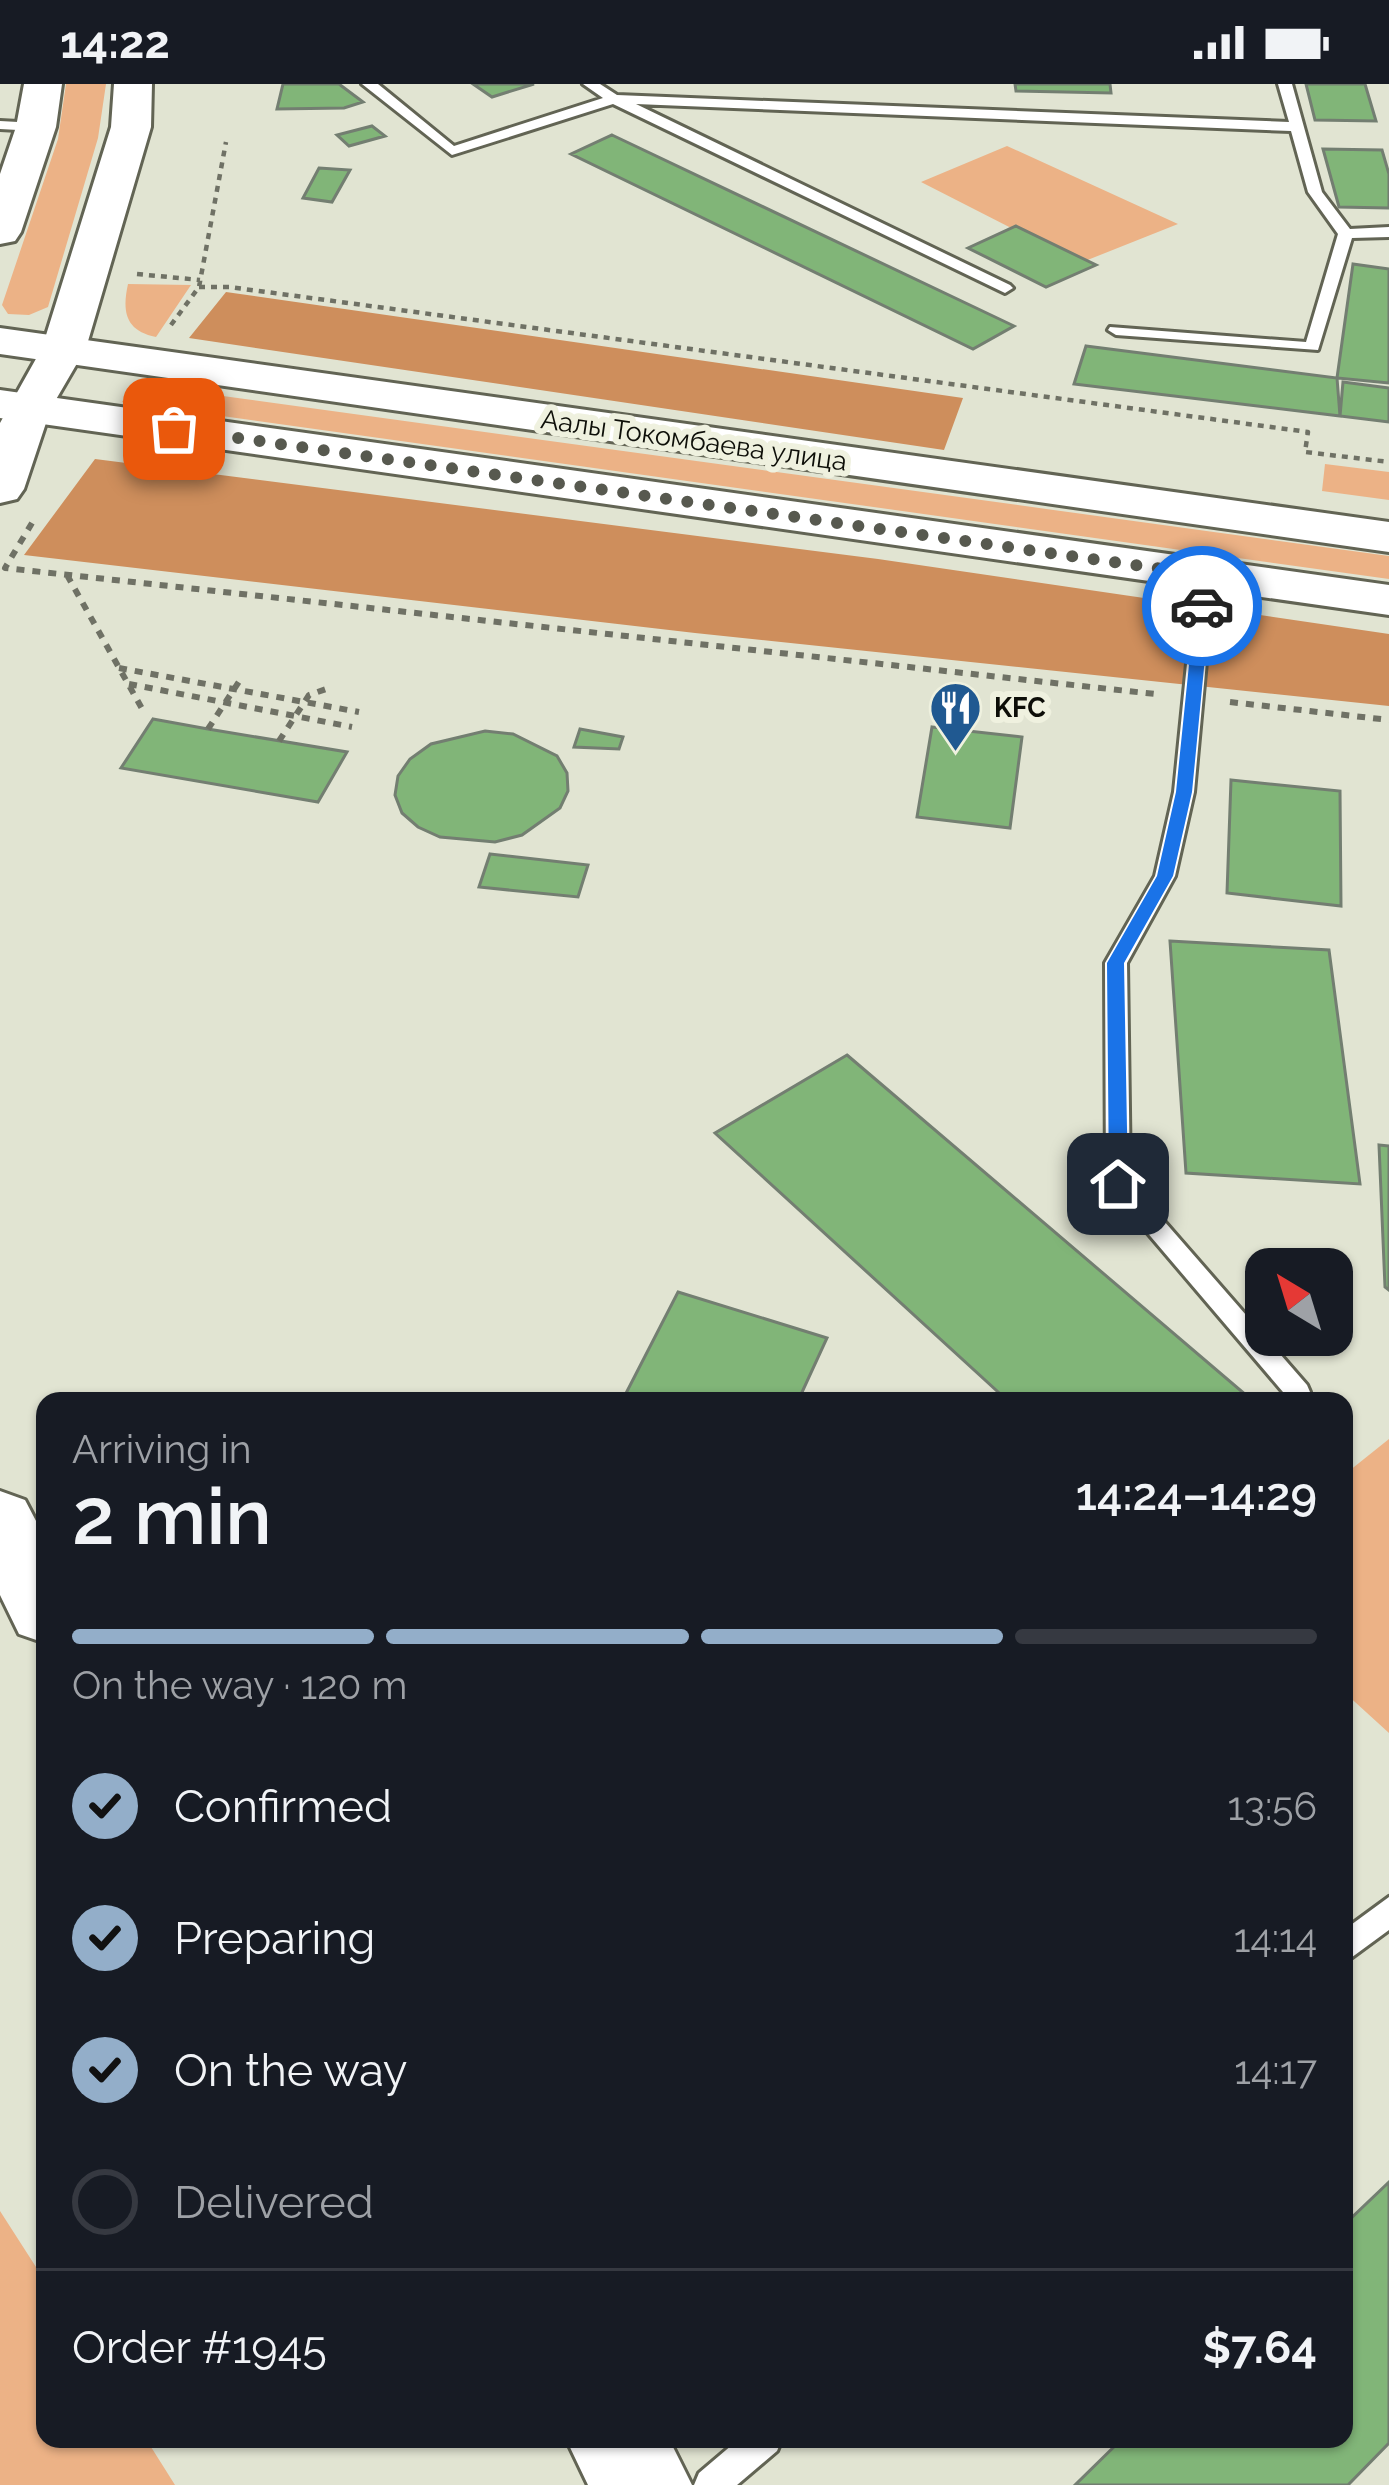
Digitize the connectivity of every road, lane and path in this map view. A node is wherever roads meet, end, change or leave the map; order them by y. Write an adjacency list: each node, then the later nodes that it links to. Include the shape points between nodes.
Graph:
1 (43, 84): 7 (main road)
2 (133, 84): 19 (main road, via 131,127)
3 (369, 84): 6 (lane, via 452,151)
4 (590, 84): 6 (lane)
5 (1285, 84): 8 (lane)
6 (614, 99): 8 (lane); 15 (lane)
7 (18, 126): 10 (main road)
8 (1300, 127): 12 (lane, via 1315,192)
9 (226, 142): 14 (path)
10 (0, 232)
11 (1389, 232): 12 (lane)
12 (1346, 234): 16 (lane, via 1312,347)
13 (130, 273): 14 (path)
14 (199, 284): 17 (path); 21 (path, via 1308,432 1305,452)
15 (1005, 288)
16 (1116, 330)
17 (159, 340)
18 (0, 341): 19 (main road, Аалы Токомбаева улица)
19 (64, 348): 20 (main road); 23 (main road, Аалы Токомбаева улица)
20 (14, 406): 22 (main road); 26 (main road)
21 (1389, 462)
22 (0, 489)
23 (1389, 537)
24 (5, 568): 25 (path)
25 (66, 574): 28 (path); 33 (path)
26 (1205, 575): 27 (main road); 33 (lane)
27 (1389, 600)
28 (119, 668): 30 (path); 32 (path)
29 (240, 680): 32 (path)
30 (128, 684): 35 (path); 37 (path)
31 (326, 688): 34 (path)
32 (234, 689): 34 (path); 35 (path)
33 (1193, 698): 39 (path); 43 (lane, via 1165,876 1116,963 1118,1184)
34 (303, 702): 36 (path); 38 (path)
35 (226, 703): 38 (path); 41 (path)
36 (358, 712)
37 (146, 714)
38 (294, 716): 40 (path); 42 (path)
39 (1389, 720)
40 (352, 727)
41 (208, 729)
42 (279, 741)
43 (1298, 1392)
44 (0, 1521): 45 (main road)
45 (36, 1593)
46 (1389, 1911): 47 (lane)
47 (1353, 1941)
48 (618, 2448): 50 (main road)
49 (754, 2448): 51 (lane)
50 (645, 2485)
51 (711, 2485)

